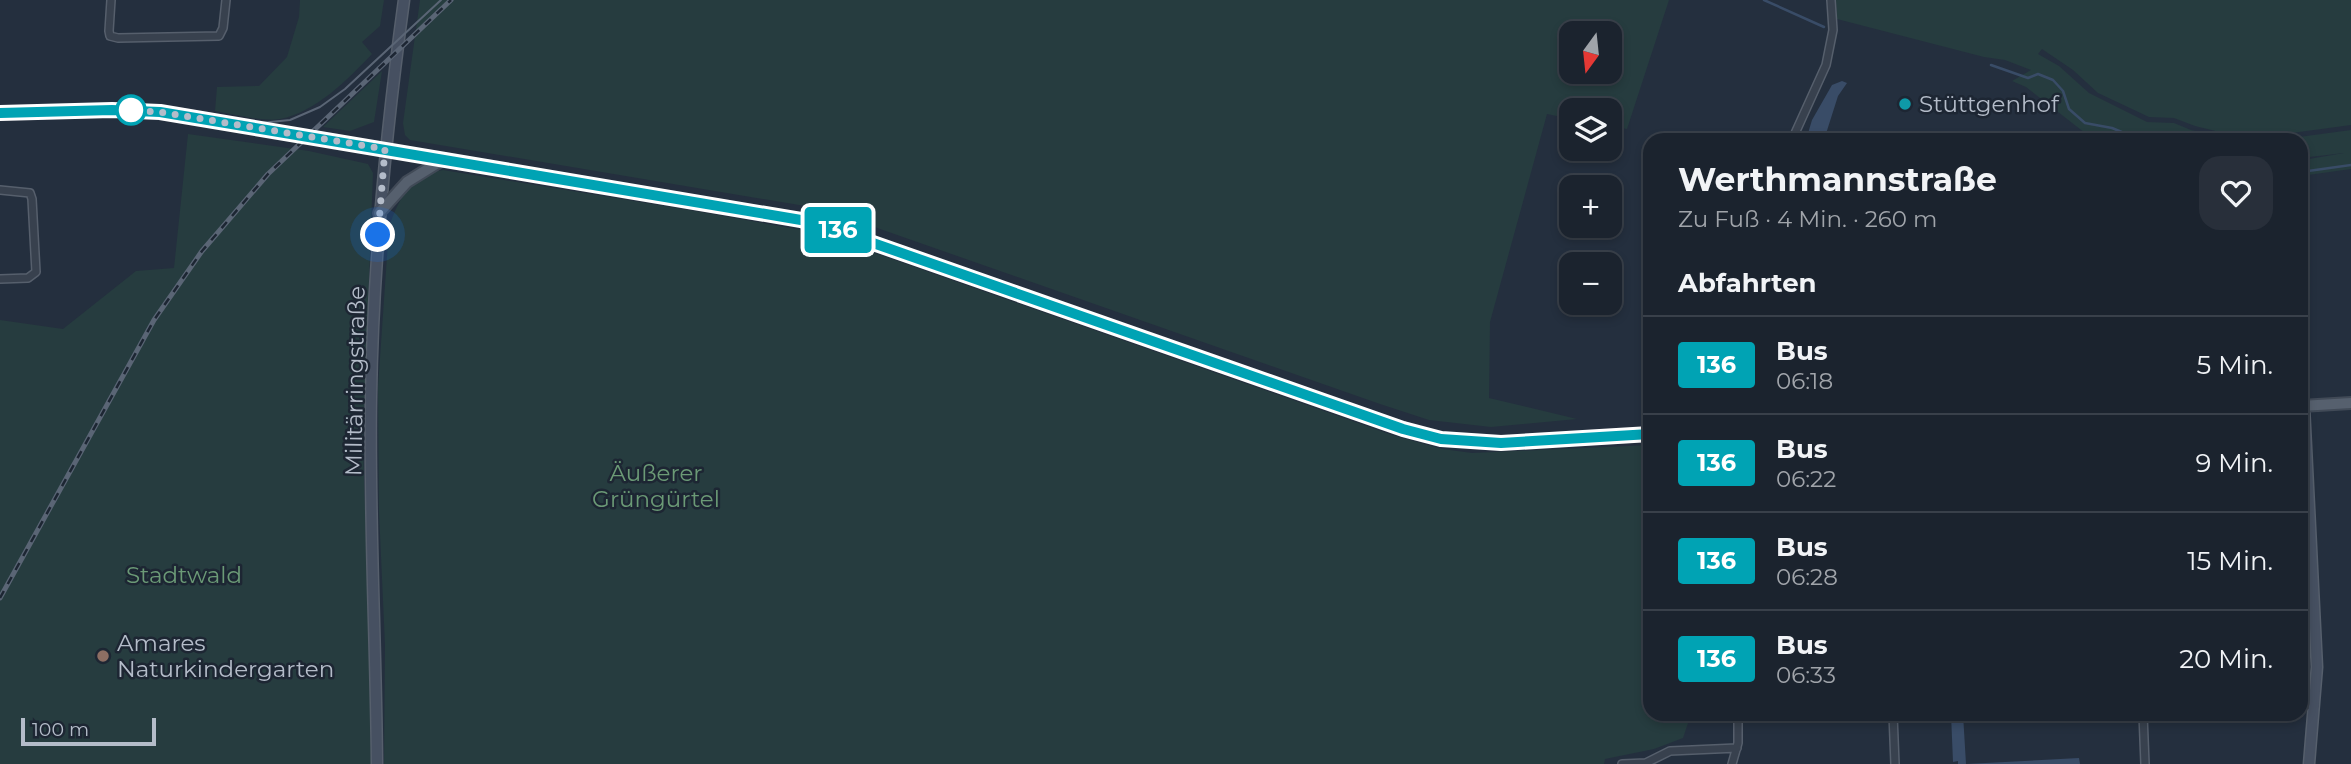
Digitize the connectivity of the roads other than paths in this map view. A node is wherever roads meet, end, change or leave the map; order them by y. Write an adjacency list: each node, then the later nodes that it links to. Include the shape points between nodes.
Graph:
1 (111, 0): 2 (street, via 109,31 118,38 219,36)
2 (226, 0)
3 (404, 0): 7 (main road, Militärringstraße)
4 (1831, 0): 6 (street, via 1833,28 1826,65)
5 (0, 113): 7 (main road, via 160,112)
6 (1795, 133)
7 (385, 149): 8 (main road); 10 (main road, Militärringstraße)
8 (444, 159): 10 (main road, via 407,182); 14 (main road, via 813,223 1441,439 1501,443)
9 (0, 190): 11 (street, via 30,193 36,272 28,278)
10 (379, 213): 22 (main road, Militärringstraße, via 371,443)
11 (0, 279)
12 (2351, 403): 13 (main road)
13 (2308, 406)
14 (1643, 435)
15 (2308, 499): 17 (main road)
16 (2308, 706): 17 (street)
17 (2315, 706): 27 (main road)
18 (1738, 721): 21 (street)
19 (1893, 721): 25 (street)
20 (2143, 721): 26 (street)
21 (1737, 748): 23 (street, via 1670,751 1646,762); 24 (street)
22 (377, 764)
23 (1622, 764)
24 (1732, 764)
25 (1895, 764)
26 (2145, 764)
27 (2309, 764)

